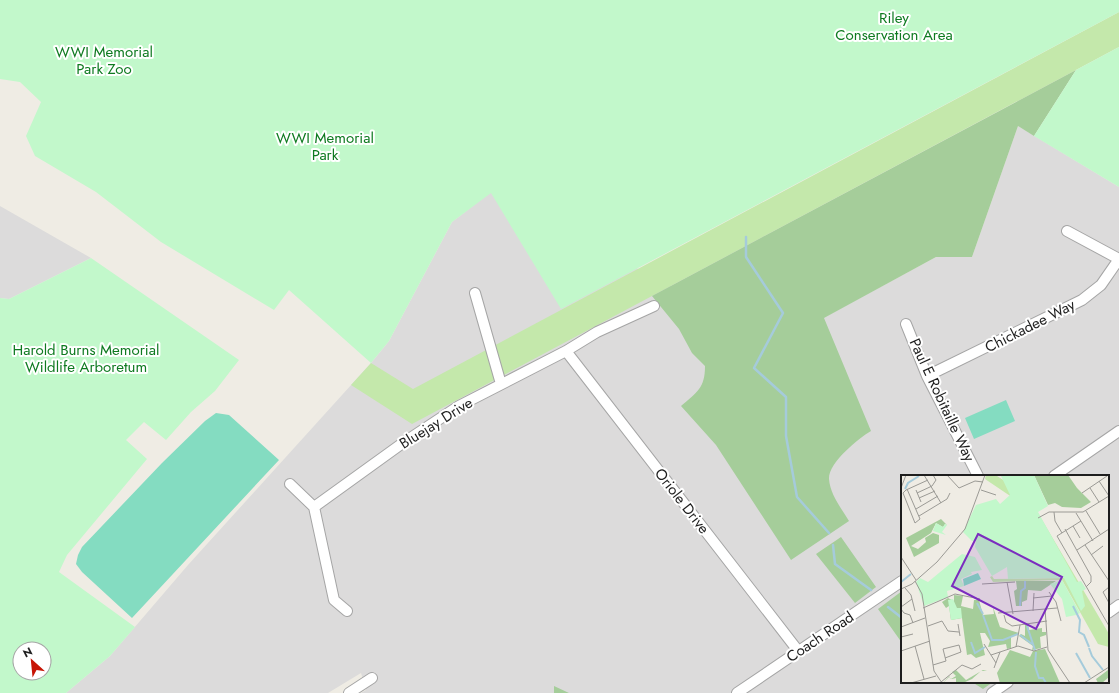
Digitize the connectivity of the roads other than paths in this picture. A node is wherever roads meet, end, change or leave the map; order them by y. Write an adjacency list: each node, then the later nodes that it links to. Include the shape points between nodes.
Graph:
1 (1066, 231): 2 (street)
2 (1119, 259): 7 (street, Chickadee Way, via 1100,285 1082,300)
3 (475, 293): 8 (street)
4 (654, 306): 6 (street, Bluejay Drive, via 597,332)
5 (906, 324): 7 (street, Paul E Robitaille Way)
6 (566, 351): 8 (street, Bluejay Drive); 18 (street, Oriole Drive)
7 (927, 376): 10 (street, Paul E Robitaille Way)
8 (501, 384): 13 (street, Bluejay Drive, via 459,406)
9 (1118, 433): 11 (street)
10 (977, 475)
11 (1055, 475)
12 (290, 484): 13 (street)
13 (314, 507): 16 (street, via 334,600)
14 (901, 581): 18 (street, Coach Road)
15 (1119, 605): 17 (street)
16 (347, 611)
17 (1109, 612)
18 (799, 652): 22 (street, Coach Road)
19 (372, 678): 21 (street)
20 (1007, 683): 23 (street)
21 (349, 693)
22 (737, 693)
23 (992, 693)

